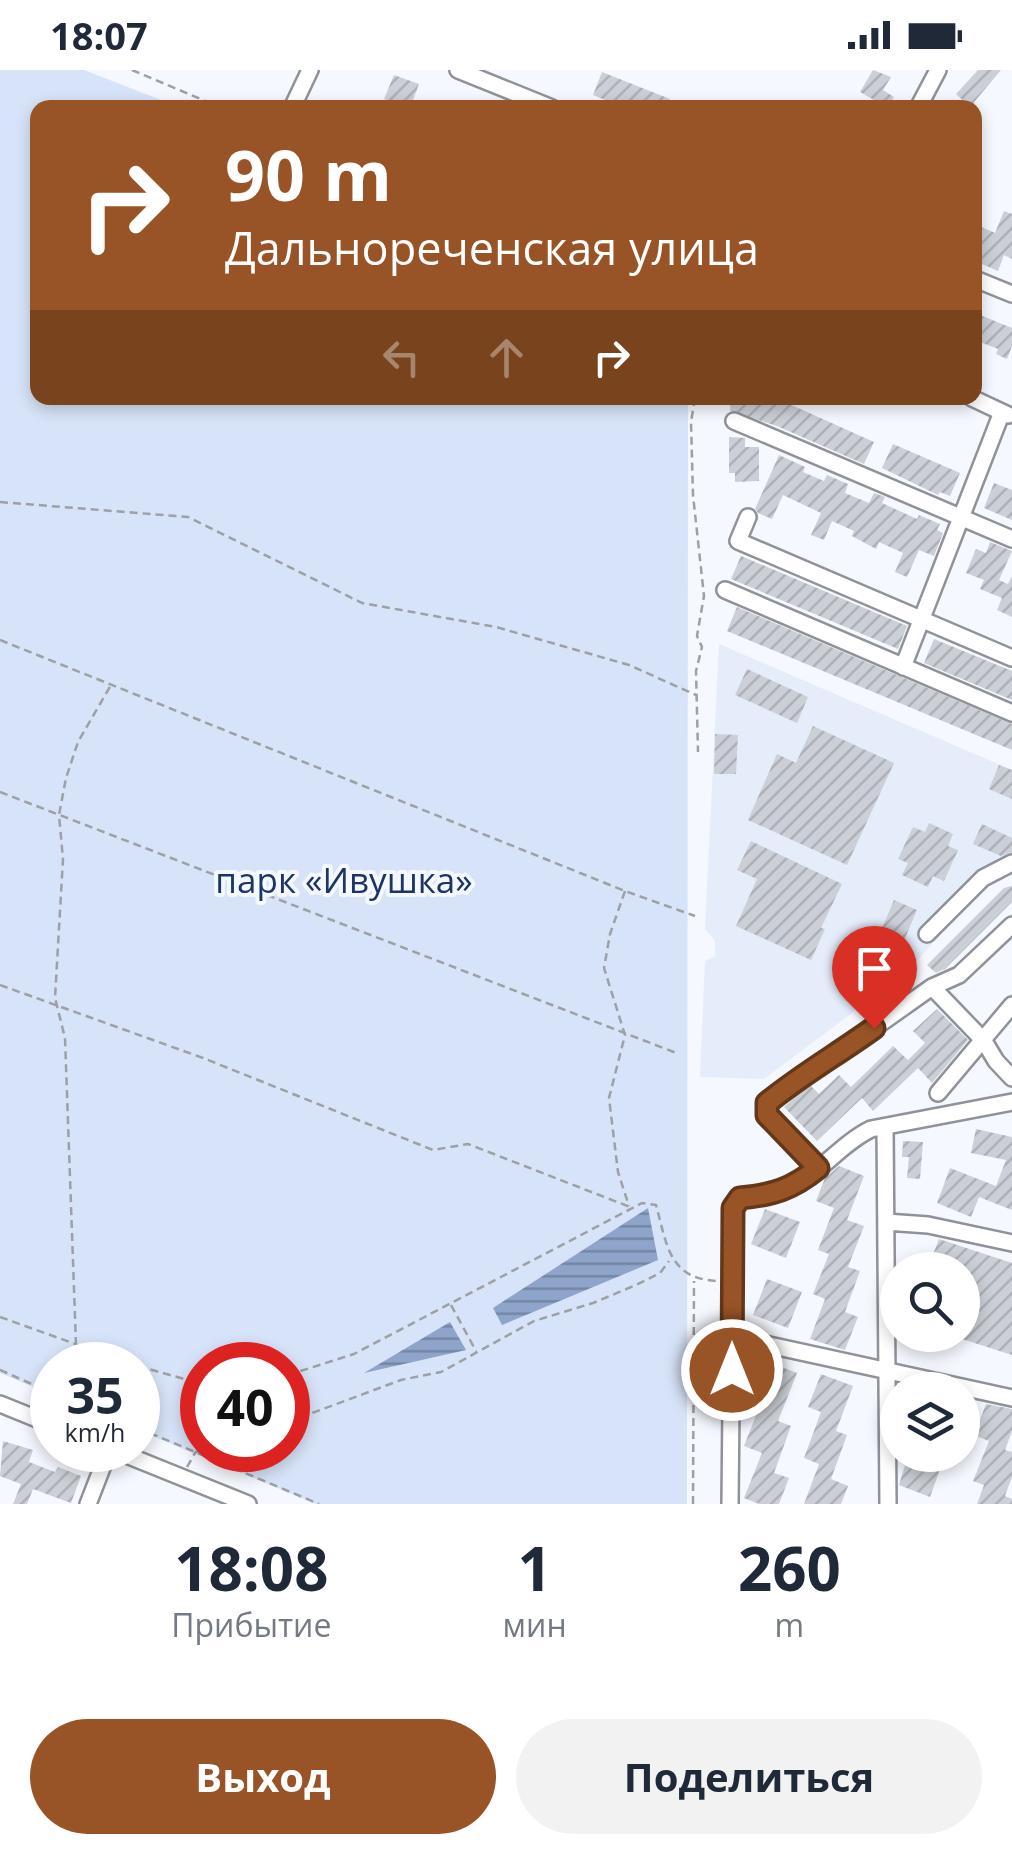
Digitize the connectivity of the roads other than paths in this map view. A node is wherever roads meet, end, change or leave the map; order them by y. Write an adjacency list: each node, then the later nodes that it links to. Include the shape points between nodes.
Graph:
1 (310, 70): 4 (street)
2 (458, 70): 5 (street)
3 (934, 71): 6 (street)
4 (296, 100)
5 (532, 100)
6 (921, 100)
7 (982, 282): 8 (street)
8 (1012, 294)
9 (982, 403): 10 (street)
10 (1007, 414): 12 (street)
11 (734, 421): 12 (street)
12 (962, 516): 14 (street); 16 (street)
13 (748, 517): 16 (street, via 738,541)
14 (1012, 539)
15 (726, 590): 18 (street)
16 (922, 619): 17 (street); 18 (street)
17 (1012, 658)
18 (903, 667): 19 (street)
19 (1012, 713)
20 (1012, 863): 22 (street, via 983,878)
21 (1012, 924): 23 (street, via 959,975)
22 (927, 934)
23 (932, 986): 25 (street); 30 (street, via 767,1103 767,1115)
24 (1012, 1005): 25 (street)
25 (984, 1041): 26 (street); 27 (street)
26 (1012, 1078)
27 (938, 1093)
28 (1012, 1102): 29 (street)
29 (885, 1126): 30 (street, via 859,1135); 31 (street)
30 (818, 1168): 33 (street, via 773,1195 740,1198 733,1208)
31 (886, 1222): 32 (street); 34 (street)
32 (1012, 1243)
33 (732, 1337): 34 (street); 42 (street)
34 (888, 1371): 35 (street); 43 (street)
35 (1012, 1398)
36 (0, 1404): 37 (street)
37 (30, 1416)
38 (160, 1469): 41 (street)
39 (102, 1472): 40 (street)
40 (88, 1504)
41 (248, 1504)
42 (730, 1504)
43 (888, 1504)

